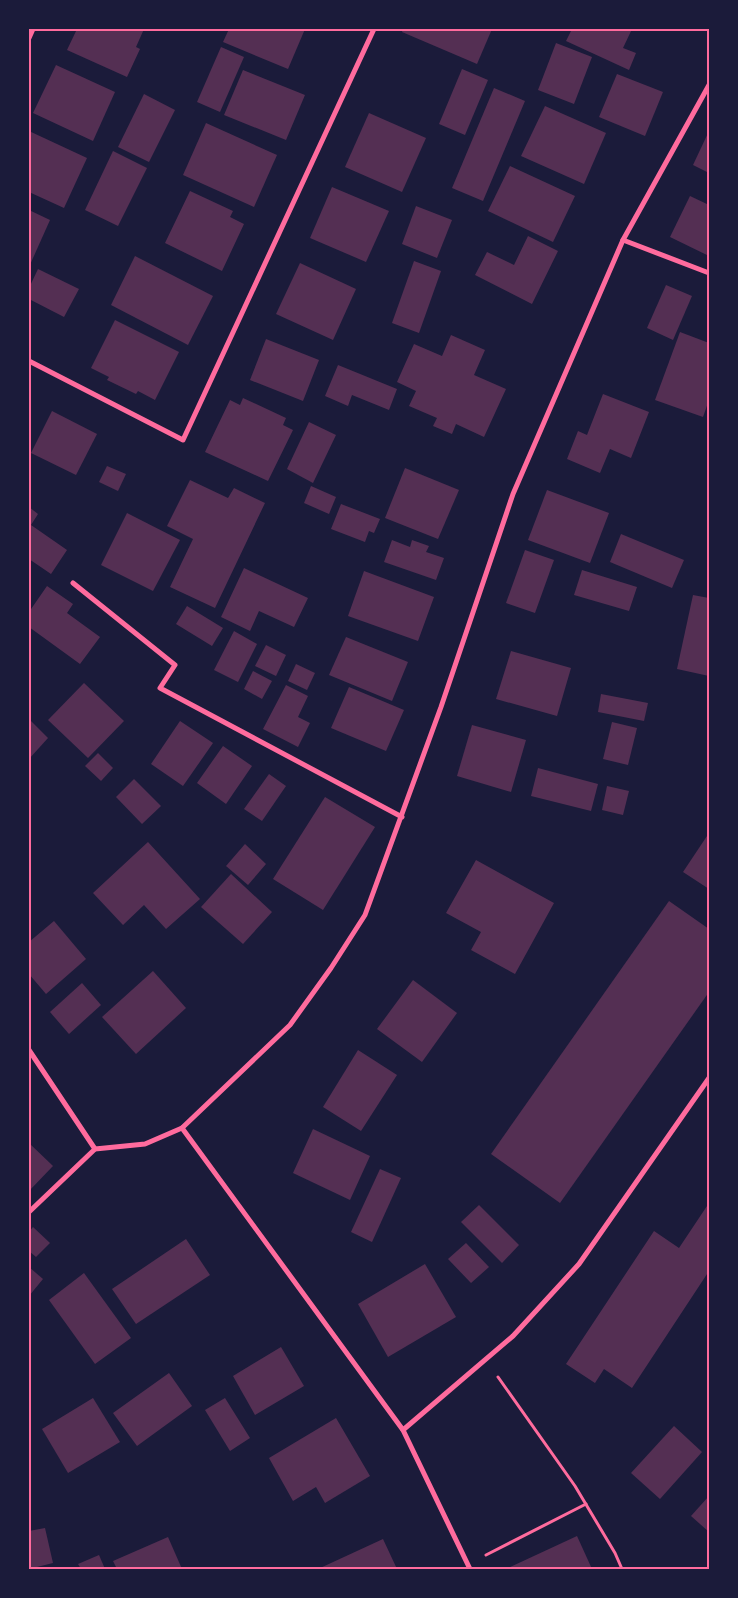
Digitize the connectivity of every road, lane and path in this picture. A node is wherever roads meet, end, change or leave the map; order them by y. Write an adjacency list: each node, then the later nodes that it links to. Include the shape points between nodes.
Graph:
1 (33, 29): 3 (street)
2 (374, 29): 7 (street, via 183,440)
3 (29, 38)
4 (709, 85): 5 (street)
5 (623, 240): 6 (street); 9 (street, via 513,494)
6 (709, 273)
7 (29, 361)
8 (73, 583): 9 (street, via 175,665 160,688)
9 (402, 818): 12 (street, via 365,915 331,968 290,1024)
10 (29, 1050): 13 (street)
11 (709, 1078): 15 (street, via 579,1264 513,1336)
12 (182, 1128): 13 (street, via 145,1144); 16 (street)
13 (95, 1149): 14 (street)
14 (29, 1212)
15 (486, 1360): 16 (street); 17 (path)
16 (403, 1430): 18 (street)
17 (586, 1504): 18 (path); 19 (path)
18 (469, 1567)
19 (622, 1569)

